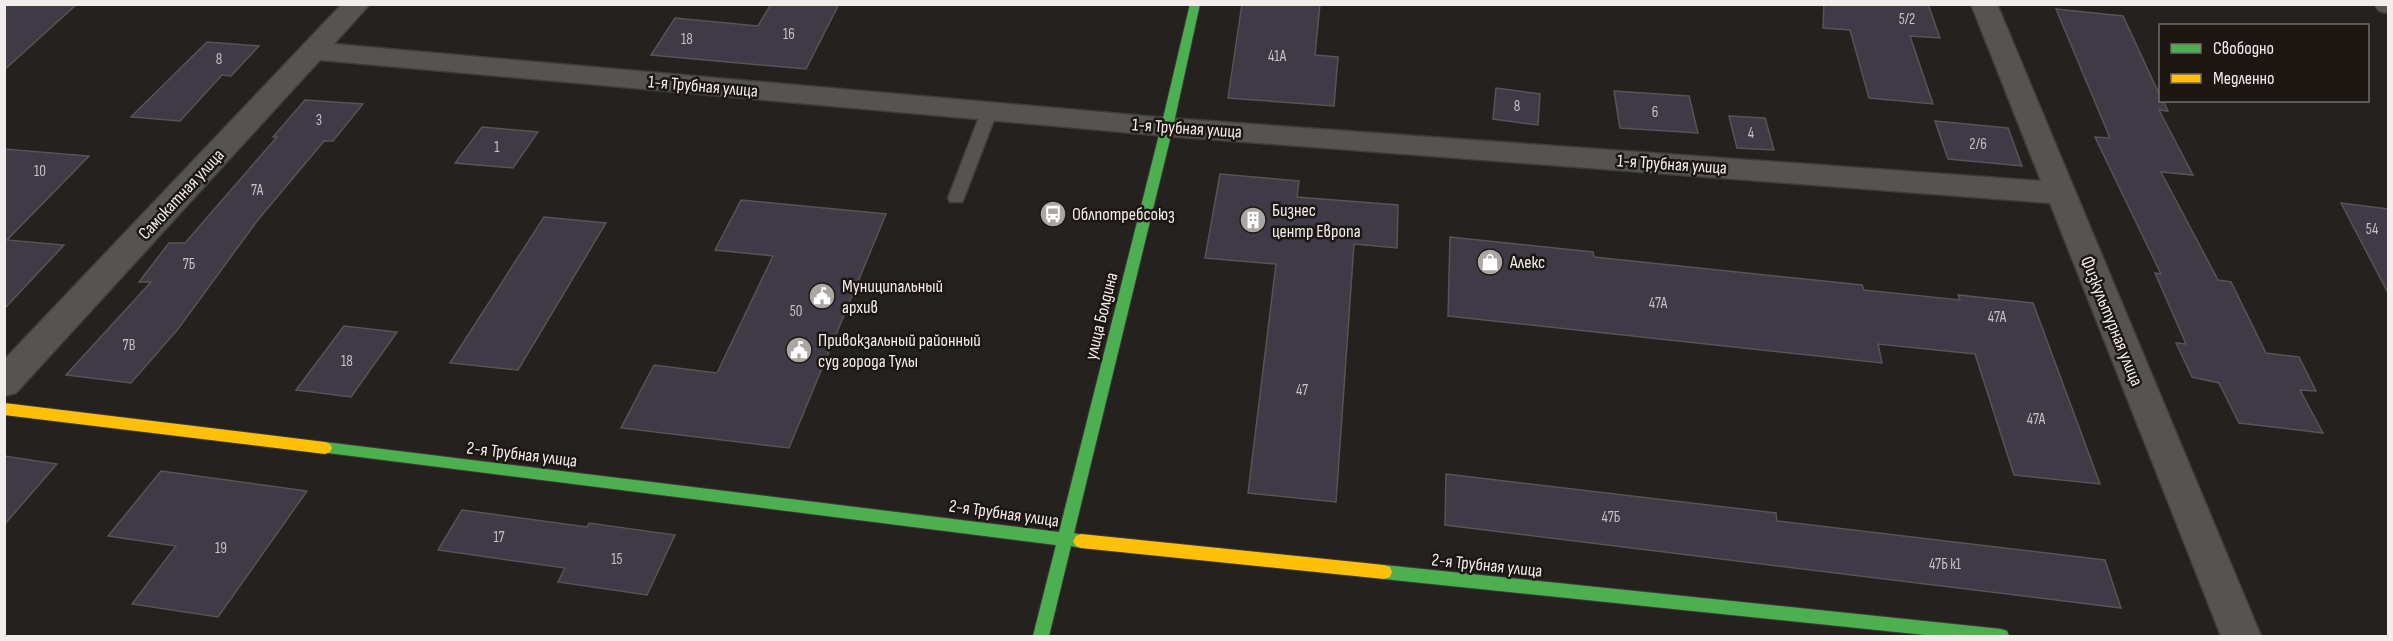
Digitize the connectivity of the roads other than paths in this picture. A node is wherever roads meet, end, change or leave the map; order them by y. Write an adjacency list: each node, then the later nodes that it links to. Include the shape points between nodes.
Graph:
1 (357, 4): 4 (street, Самокатная улица)
2 (1195, 4): 6 (street, улица Болдина)
3 (1984, 4): 7 (street, Физкультурная улица)
4 (315, 51): 5 (street, 1-я Трубная улица); 9 (street, Самокатная улица)
5 (989, 112): 6 (street, 1-я Трубная улица); 8 (lane)
6 (1167, 127): 7 (street, 1-я Трубная улица); 11 (street, улица Болдина)
7 (2060, 193): 14 (street, Физкультурная улица)
8 (956, 198)
9 (4, 383)
10 (4, 409): 11 (street, 2-я Трубная улица)
11 (1063, 539): 12 (street, улица Болдина); 13 (street, 2-я Трубная улица)
12 (1041, 636)
13 (2001, 636)
14 (2241, 636)

